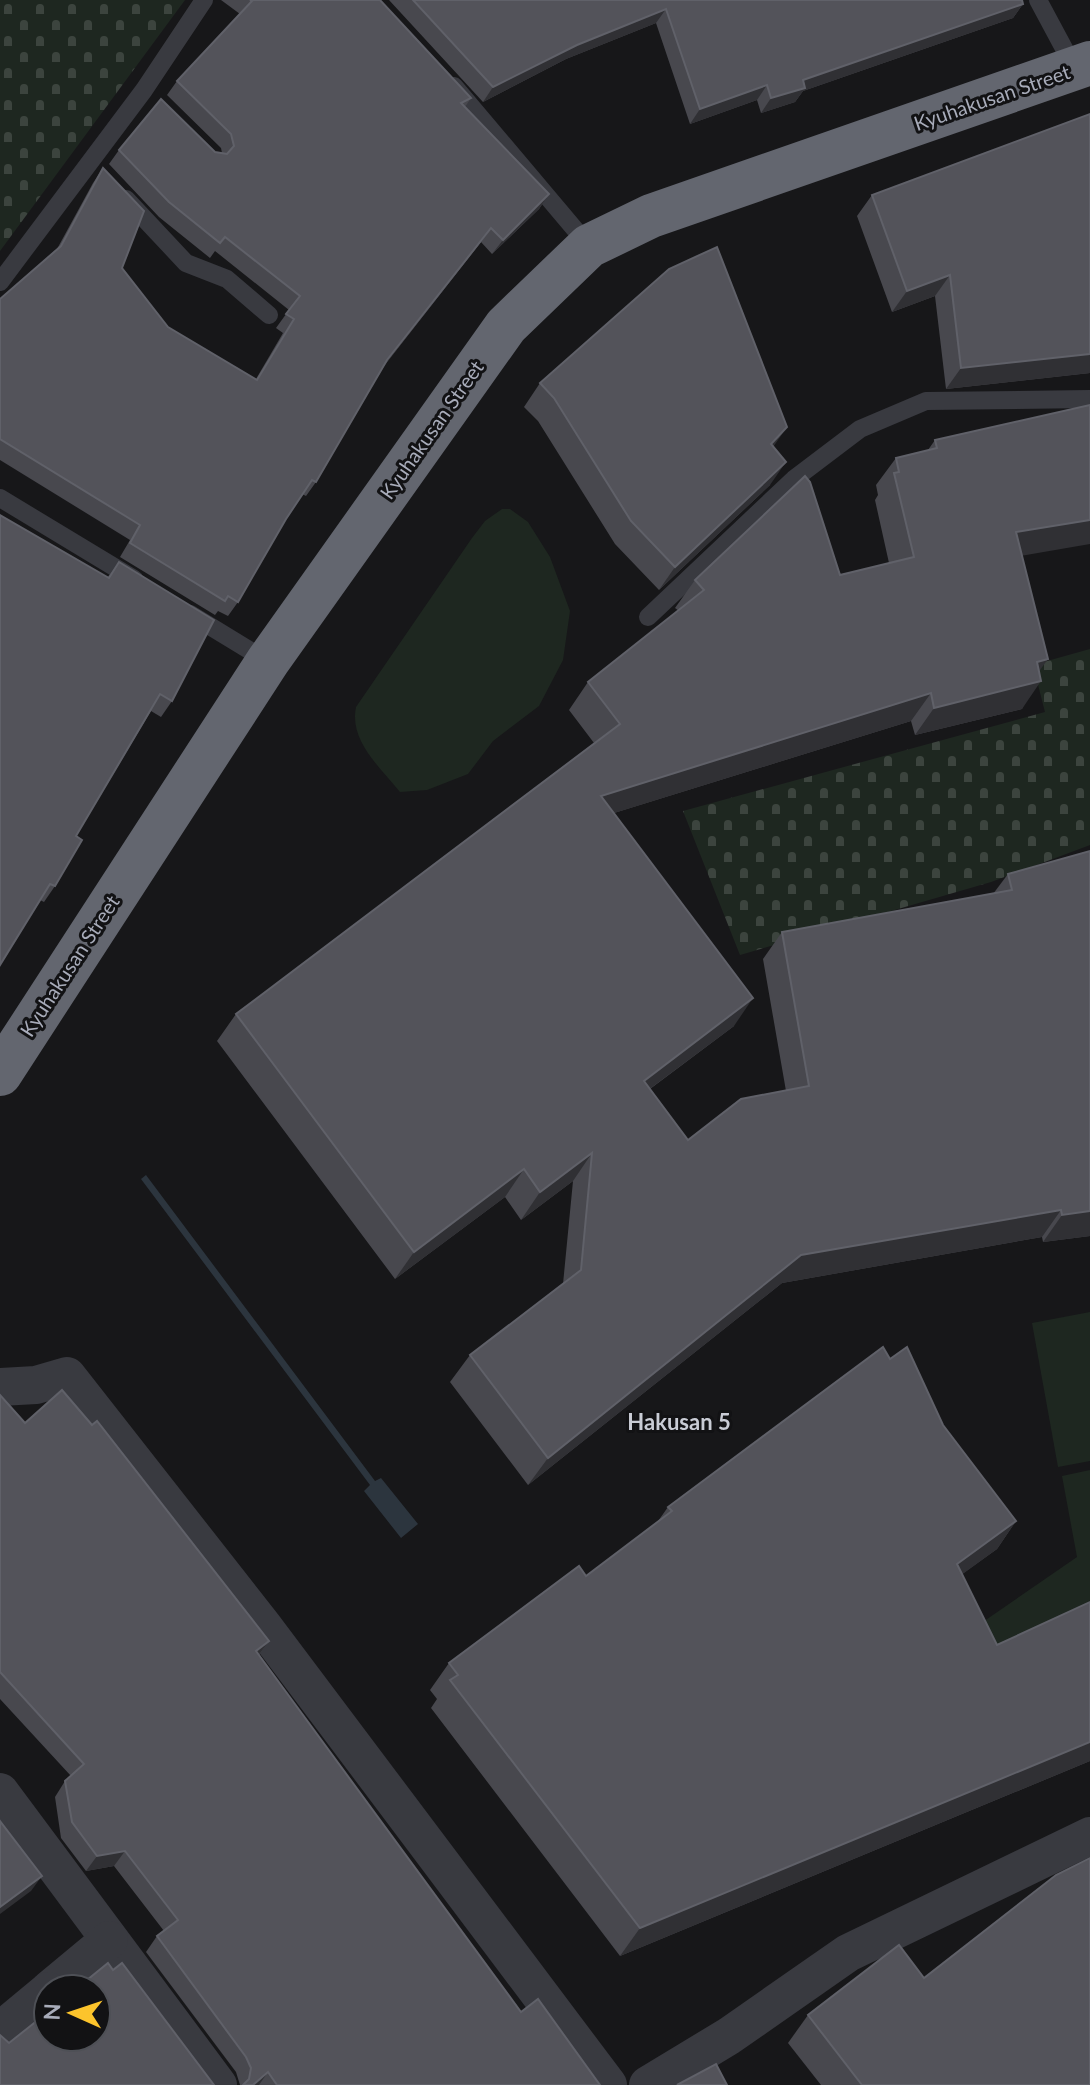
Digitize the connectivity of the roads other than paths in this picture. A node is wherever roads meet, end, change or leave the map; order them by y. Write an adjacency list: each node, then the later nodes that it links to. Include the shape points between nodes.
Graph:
1 (204, 0): 5 (lane)
2 (1038, 0): 3 (lane)
3 (1083, 66): 6 (highway, Kyuhakusan Street, via 651,216)
4 (444, 74): 6 (lane)
5 (101, 174): 7 (lane); 8 (lane, via 186,263 227,279)
6 (589, 246): 14 (highway, Kyuhakusan Street, via 506,326)
7 (0, 282)
8 (269, 315)
9 (1090, 399): 13 (lane, via 926,401 860,429 794,479)
10 (0, 498): 11 (lane)
11 (149, 588)
12 (176, 605): 14 (lane)
13 (648, 617)
14 (268, 661): 15 (highway, Kyuhakusan Street)
15 (0, 1074)
16 (0, 1387): 24 (street, via 67,1376 263,1626)
17 (0, 1792): 19 (street)
18 (1090, 1836): 25 (street, via 848,1953)
19 (109, 1940): 20 (street); 23 (street)
20 (69, 1973)
21 (32, 2004): 22 (street)
22 (0, 2031)
23 (218, 2085)
24 (608, 2085)
25 (648, 2085)

